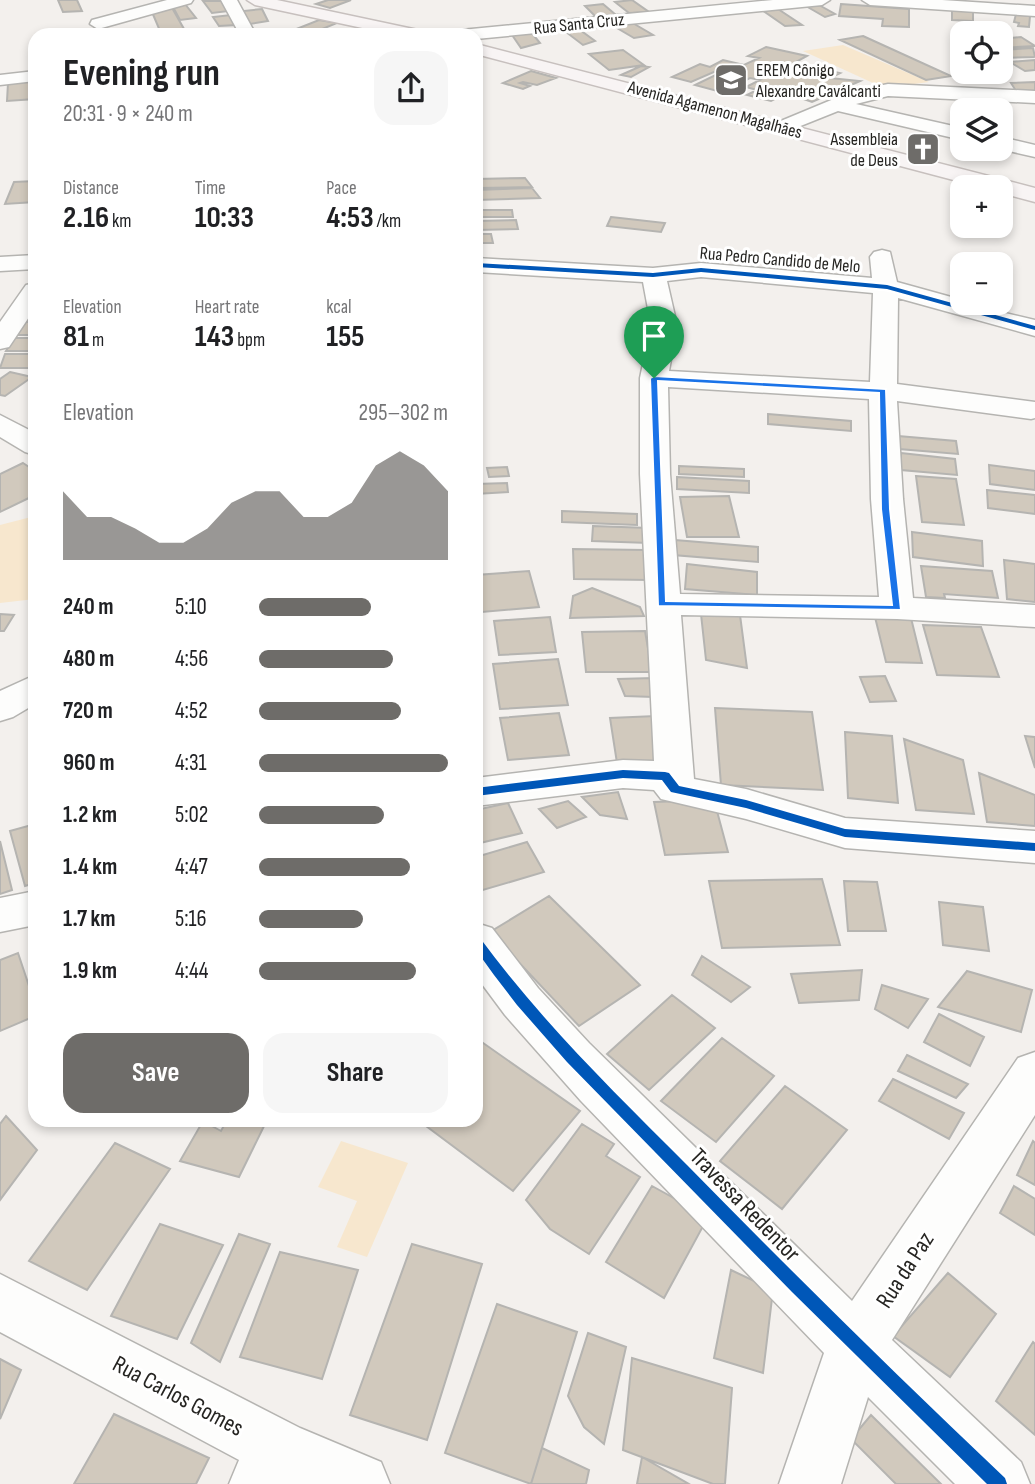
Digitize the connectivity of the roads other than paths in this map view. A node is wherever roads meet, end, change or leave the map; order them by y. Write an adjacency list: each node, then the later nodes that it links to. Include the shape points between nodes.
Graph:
1 (185, 0): 9 (street)
2 (229, 0): 10 (street)
3 (255, 0): 11 (main road)
4 (822, 0): 12 (street, Rua Santa Cruz)
5 (870, 0): 7 (street)
6 (1023, 0): 7 (street)
7 (971, 3): 8 (street)
8 (1035, 10)
9 (98, 24)
10 (244, 28)
11 (385, 28)
12 (483, 33)
13 (483, 51): 18 (main road, Avenida Agamenon Magalhães)
14 (28, 77): 15 (street)
15 (0, 80)
16 (1035, 97): 17 (street, via 909,89 873,92)
17 (835, 105): 18 (street); 19 (street)
18 (783, 127): 22 (main road, Avenida Agamenon Magalhães)
19 (950, 131)
20 (1013, 146): 21 (street)
21 (1035, 151)
22 (1035, 195)
23 (882, 257): 28 (street)
24 (28, 262): 25 (street)
25 (0, 264)
26 (483, 265): 27 (street, Rua Pedro Candido de Melo)
27 (653, 275): 28 (street, Rua Pedro Candido de Melo, via 701,270); 32 (street, via 664,325)
28 (887, 287): 30 (street, Rua Pedro Candido de Melo); 33 (street)
29 (28, 300): 31 (street)
30 (1035, 328)
31 (0, 341)
32 (654, 378): 33 (street); 37 (street)
33 (883, 391): 34 (street); 38 (street, via 886,509)
34 (1031, 410)
35 (0, 424): 36 (street)
36 (28, 442)
37 (661, 604): 38 (street); 42 (street)
38 (897, 608): 39 (street)
39 (1035, 616)
40 (28, 691): 41 (street)
41 (0, 708)
42 (675, 789): 43 (street, via 665,776 623,774); 44 (street, via 845,833)
43 (483, 791)
44 (1035, 847)
45 (28, 909): 46 (street)
46 (0, 915)
47 (483, 951): 50 (street, Travessa Redentor, via 515,997)
48 (1035, 1073): 50 (street, Rua da Paz)
49 (0, 1302): 51 (street, Rua Carlos Gomes)
50 (855, 1346): 53 (street, Rua da Paz); 54 (street, Travessa Redentor)
51 (270, 1466): 52 (street, Rua Carlos Gomes)
52 (359, 1484)
53 (810, 1484)
54 (999, 1484)

